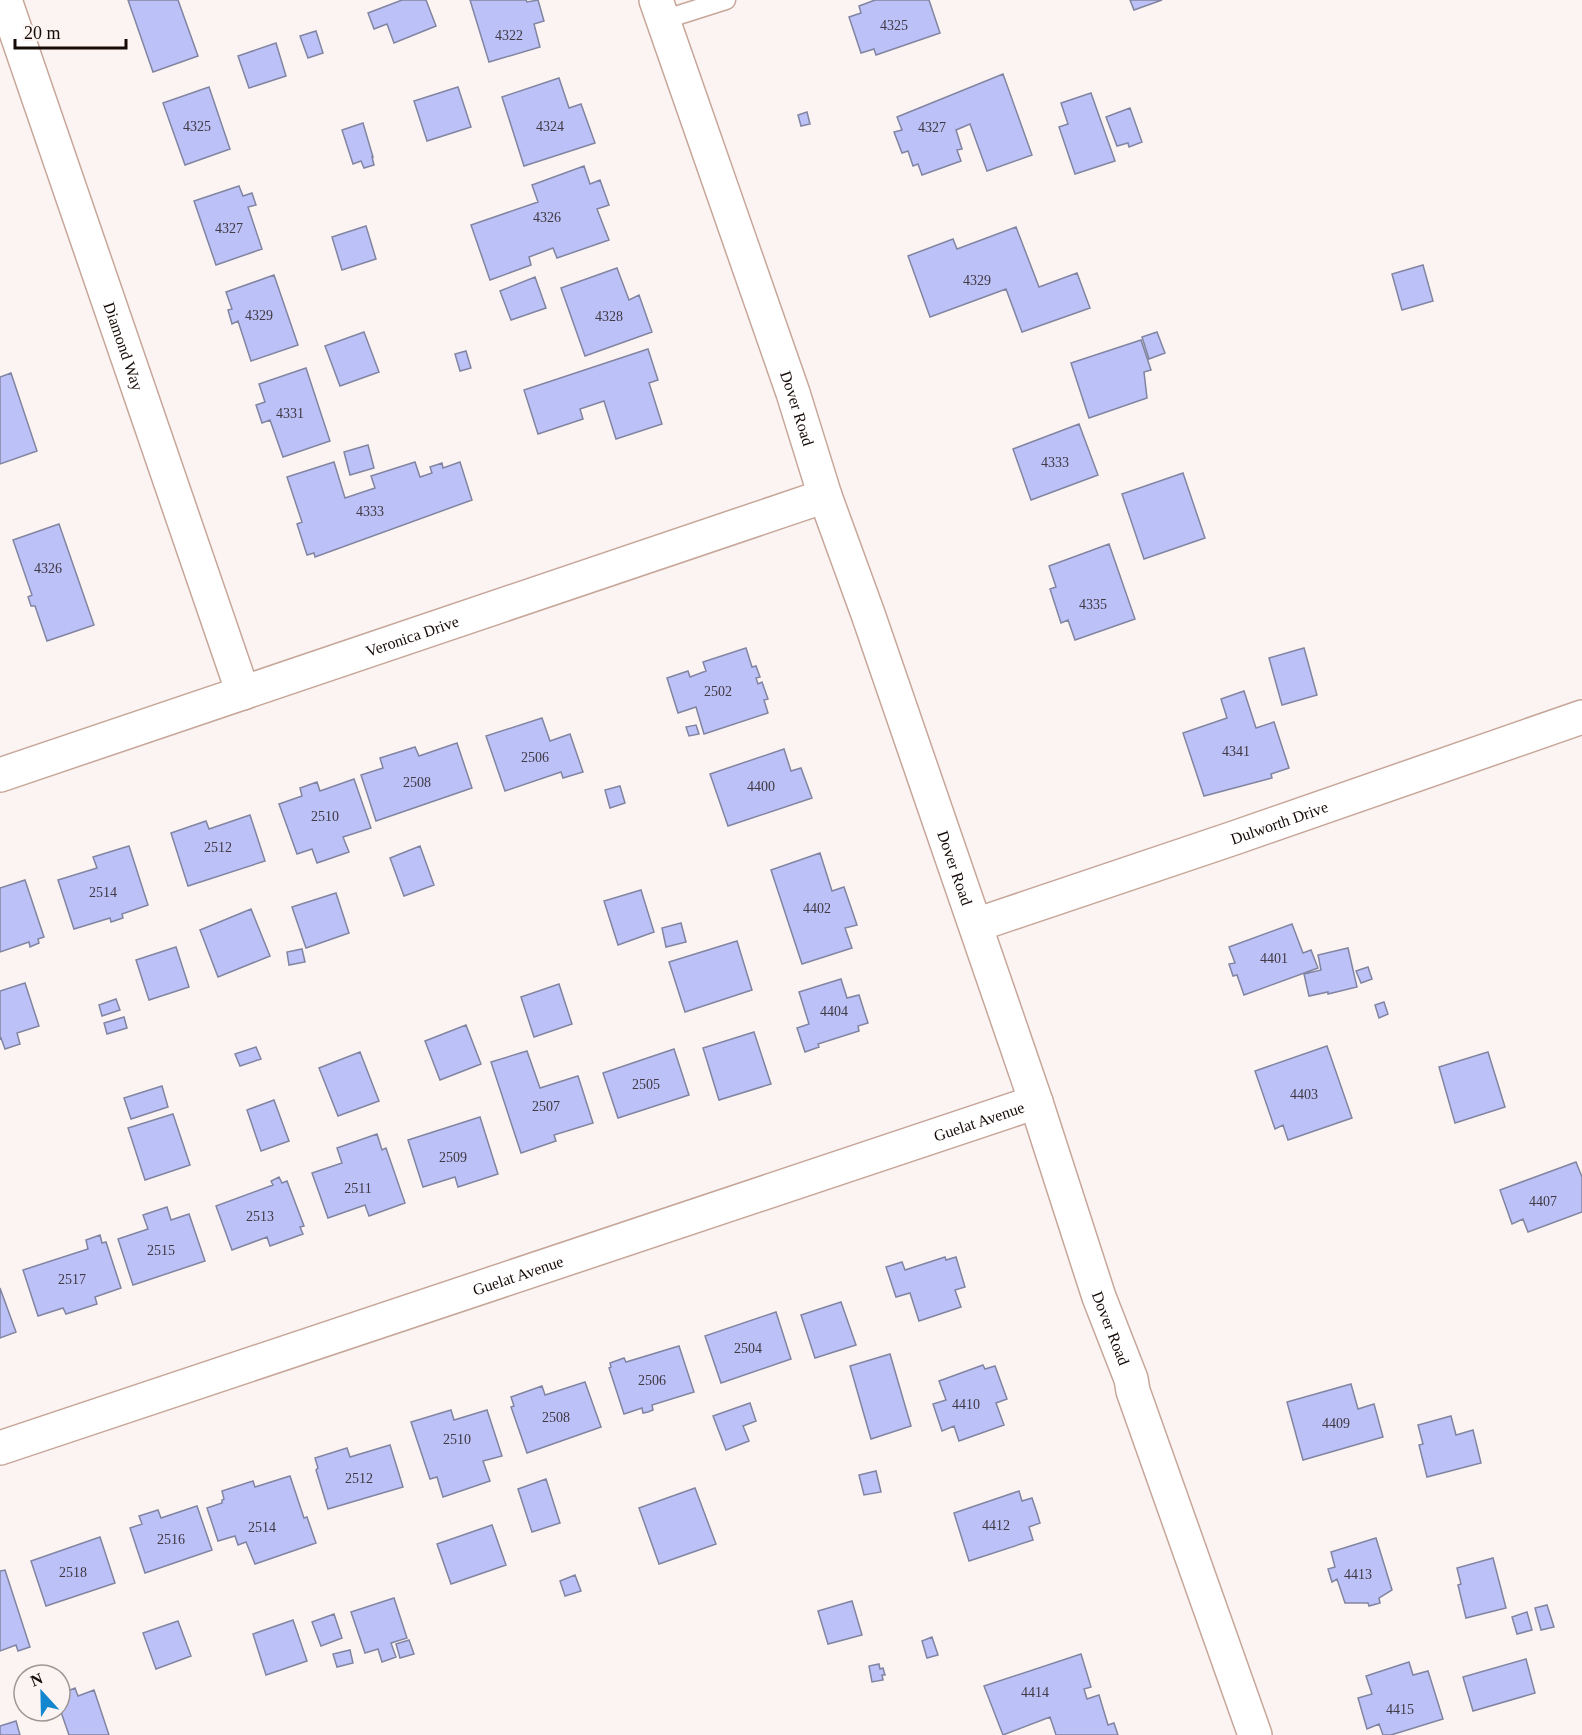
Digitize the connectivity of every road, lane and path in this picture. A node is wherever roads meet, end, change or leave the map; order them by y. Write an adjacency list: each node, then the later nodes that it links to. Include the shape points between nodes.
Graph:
1 (5, 0): 5 (street, Diamond Way)
2 (726, 0): 3 (lane)
3 (660, 10): 4 (street, Dover Road)
4 (825, 496): 5 (street, Veronica Drive); 8 (street, Dover Road)
5 (243, 693): 7 (street, Veronica Drive)
6 (1582, 717): 8 (street, Dulworth Drive)
7 (0, 775)
8 (976, 925): 9 (street, Dover Road)
9 (1036, 1102): 10 (street, Guelat Avenue); 11 (street, Dover Road, via 1099,1297)
10 (0, 1448)
11 (1255, 1735)

